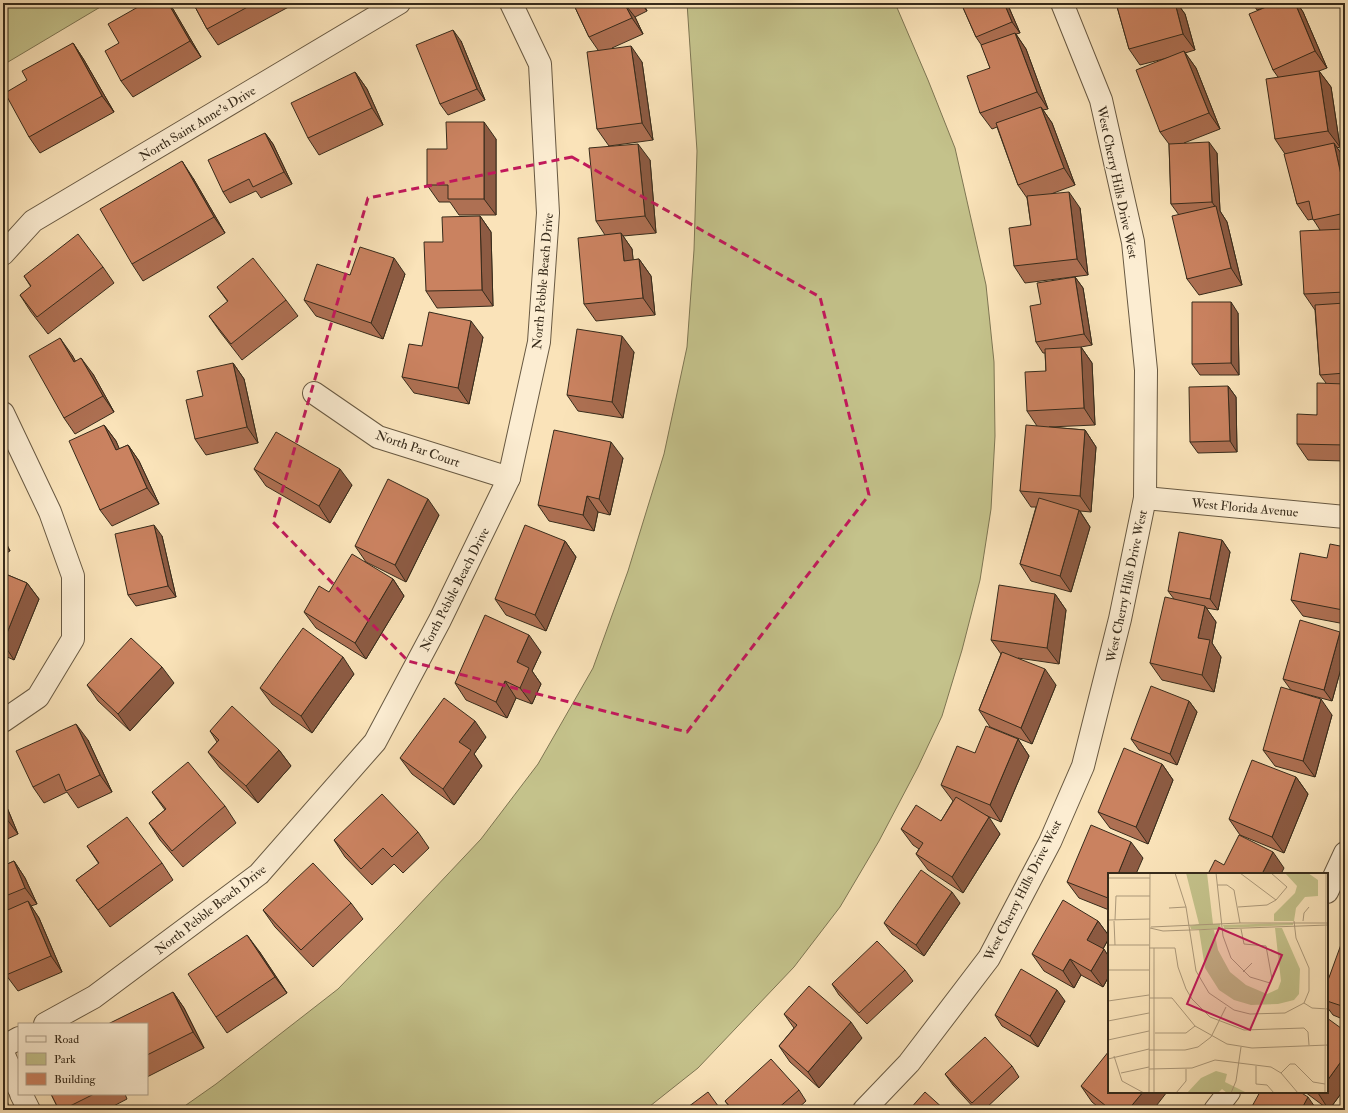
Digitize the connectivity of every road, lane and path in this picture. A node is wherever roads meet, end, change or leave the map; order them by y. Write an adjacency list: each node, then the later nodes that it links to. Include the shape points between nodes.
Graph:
1 (399, 3): 4 (street, North Saint Anne's Drive, via 33,221)
2 (511, 3): 7 (street, North Pebble Beach Drive, via 540,64 548,213 539,342)
3 (1062, 3): 8 (street, West Cherry Hills Drive West, via 1101,100 1133,242 1146,370)
4 (3, 254)
5 (314, 393): 7 (street, North Par Court, via 378,437)
6 (3, 413): 10 (street, via 50,512 73,576 73,639 38,697)
7 (509, 478): 13 (street, North Pebble Beach Drive, via 440,620 375,742 259,874 94,997)
8 (1145, 498): 9 (street, West Florida Avenue); 21 (street, West Cherry Hills Drive West, via 1120,619 1082,766 1050,842 989,958 909,1063)
9 (1345, 517)
10 (3, 721)
11 (1345, 853): 12 (street)
12 (1328, 890)
13 (47, 1023)
14 (18, 1039): 15 (street)
15 (3, 1047)
16 (3, 1054): 17 (street)
17 (18, 1087)
18 (1228, 1093): 22 (street)
19 (21, 1095): 20 (street)
20 (28, 1110)
21 (864, 1110)
22 (1215, 1110)

